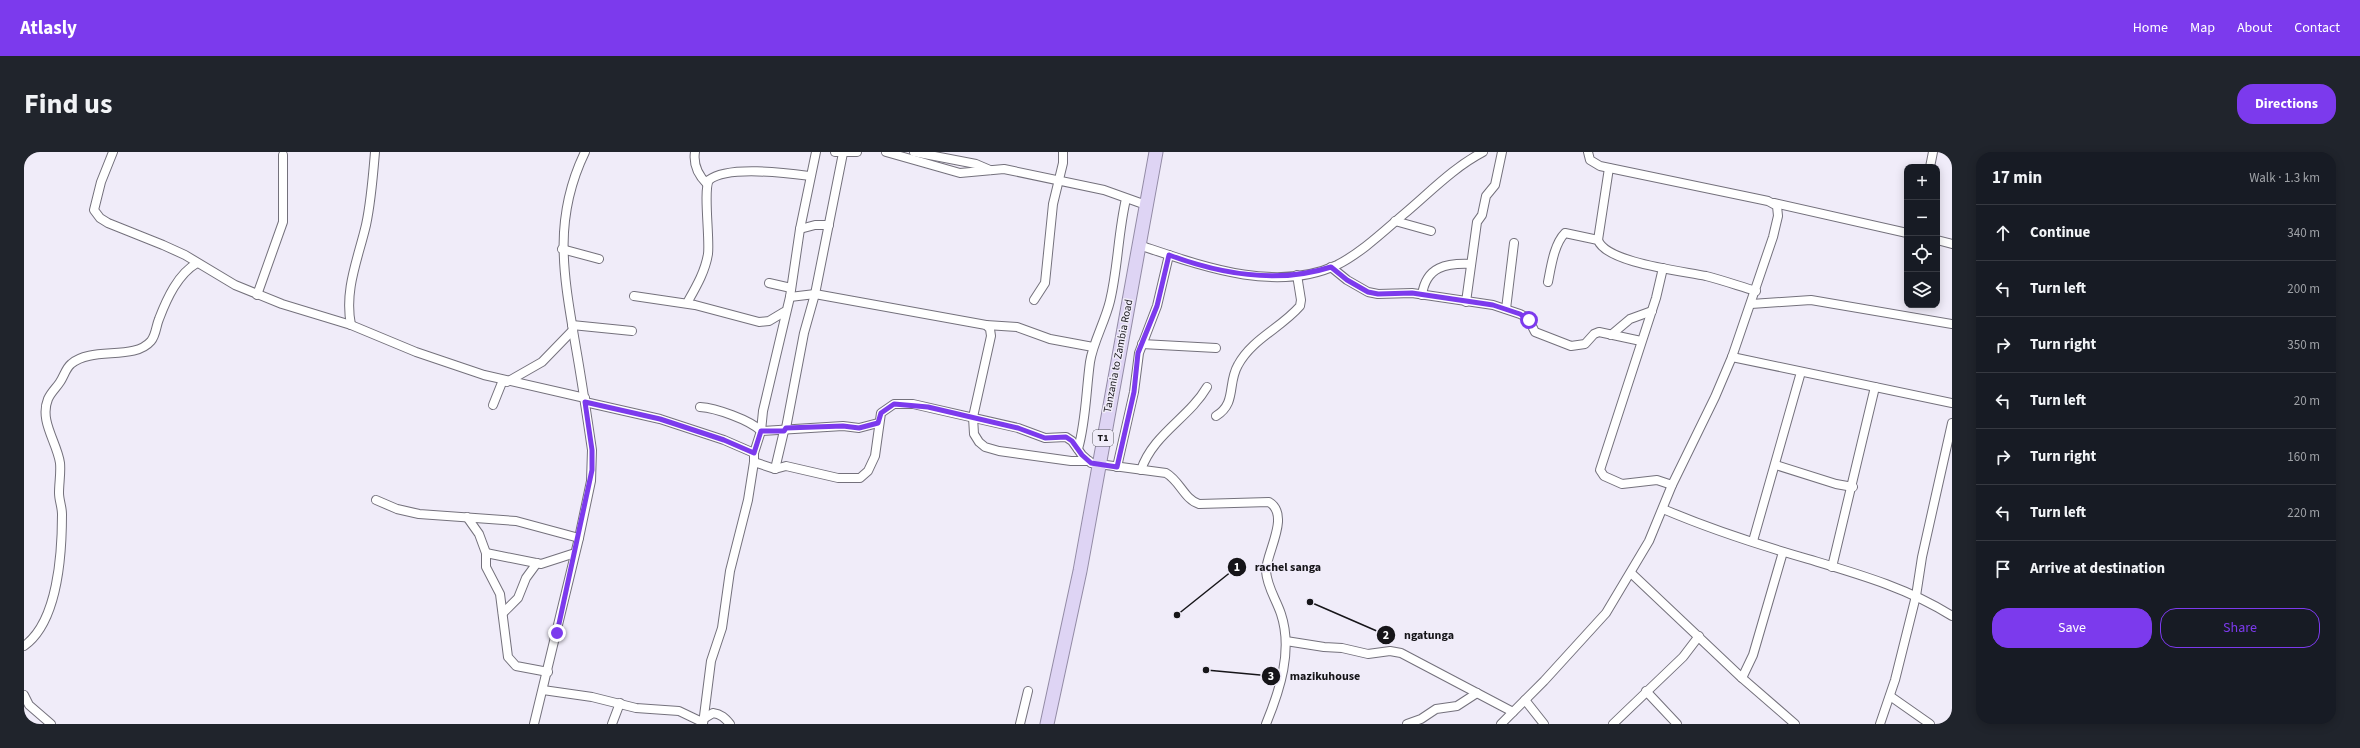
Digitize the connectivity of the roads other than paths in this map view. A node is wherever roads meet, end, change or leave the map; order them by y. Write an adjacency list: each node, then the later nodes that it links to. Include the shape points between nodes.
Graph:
1 (113, 152): 39 (street, via 94,205 96,214 115,226 163,245)
2 (375, 152): 60 (street, via 366,226 351,280)
3 (585, 152): 36 (street, via 566,209)
4 (695, 152): 22 (street, via 695,165)
5 (816, 152): 20 (street)
6 (857, 152): 15 (street)
7 (886, 152): 19 (street, via 960,173)
8 (914, 152): 19 (street, via 976,164)
9 (1063, 152): 21 (street)
10 (1156, 152): 25 (highway, Tanzania to Zambia Road / T1)
11 (1483, 152): 26 (street, via 1462,166)
12 (1502, 152): 40 (street, via 1495,185 1486,196 1482,216 1477,222)
13 (1588, 152): 18 (street, via 1591,161)
14 (1933, 152): 17 (street)
15 (839, 153): 27 (street)
16 (283, 155): 49 (street, via 283,222)
17 (1931, 164)
18 (1609, 168): 24 (street); 31 (street)
19 (990, 170): 21 (street, via 1004,169)
20 (810, 176): 22 (street, via 752,171 716,176); 28 (street)
21 (1058, 182): 23 (street, via 1104,190); 53 (street, via 1053,204 1045,283)
22 (707, 184): 55 (street, via 708,255 703,274)
23 (1126, 199): 25 (street); 68 (street, via 1110,302 1105,323)
24 (1774, 204): 30 (street); 47 (street, via 1778,210 1776,224)
25 (1146, 206): 35 (highway, Tanzania to Zambia Road / T1)
26 (1395, 222): 29 (street); 41 (street, via 1353,255)
27 (829, 225): 28 (street); 48 (street)
28 (800, 229): 46 (street)
29 (1431, 231)
30 (1904, 232)
31 (1598, 240): 42 (street, via 1607,251); 44 (street, via 1565,233 1552,262)
32 (1940, 241): 34 (street)
33 (1514, 243): 57 (street)
34 (1952, 244)
35 (1139, 246): 37 (street); 88 (highway, Tanzania to Zambia Road / T1)
36 (562, 249): 38 (street); 63 (street)
37 (1169, 255): 43 (street, via 1220,270 1251,275); 67 (street, via 1157,306)
38 (599, 259)
39 (197, 263): 49 (street); 111 (street, via 185,271 176,284 159,319 154,336 148,344 137,349 94,354 78,359 68,367 49,397 46,406 47,424 60,464 59,494 62,516 58,574 53,600 37,634)
40 (1471, 264): 50 (street, via 1449,264 1436,268 1428,276); 54 (street)
41 (1331, 267): 43 (street); 50 (street, via 1368,292)
42 (1663, 268): 47 (street); 58 (street)
43 (1297, 275): 79 (street, via 1302,300 1300,306 1270,330 1245,355 1233,376 1228,406)
44 (1548, 282)
45 (769, 283): 46 (street)
46 (791, 288): 52 (street)
47 (1756, 291): 56 (street)
48 (815, 294): 52 (street); 62 (street); 83 (street, via 804,333)
49 (257, 295): 60 (street)
50 (1422, 295): 54 (street)
51 (634, 296): 55 (street)
52 (790, 297): 59 (street)
53 (1034, 300)
54 (1466, 302): 57 (street)
55 (687, 303): 59 (street, via 759,322 769,321)
56 (1751, 304): 61 (street, via 1811,300); 70 (street)
57 (1506, 309): 65 (street, via 1526,316 1538,334 1571,346 1585,344 1597,332)
58 (1652, 311): 65 (street, via 1630,319); 66 (street)
59 (784, 312): 84 (street)
60 (351, 324): 72 (street, via 416,352)
61 (1952, 324)
62 (986, 325): 68 (street, via 1017,327 1050,339); 80 (street, via 991,336)
63 (573, 328): 64 (street); 72 (street, via 542,362); 75 (street)
64 (632, 331)
65 (1611, 335): 66 (street)
66 (1641, 341): 93 (street, via 1600,472 1622,484 1657,480)
67 (1142, 344): 69 (street); 90 (street, via 1138,353 1134,392)
68 (1093, 347): 85 (street, via 1085,416)
69 (1216, 348)
70 (1732, 357): 71 (street); 93 (street)
71 (1801, 372): 74 (street); 89 (street)
72 (505, 381): 75 (street); 77 (street)
73 (1207, 387): 92 (street, via 1194,406 1152,448)
74 (1875, 387): 76 (street); 94 (street)
75 (585, 400): 86 (street, via 660,419 724,440); 98 (street, via 593,459)
76 (1952, 403)
77 (493, 405)
78 (700, 407): 84 (street, via 718,409 747,420)
79 (1216, 416)
80 (973, 417): 82 (street, via 928,407 898,404 881,413); 85 (street, via 1018,428 1045,438 1066,437); 88 (street, via 975,437 991,449)
81 (1952, 422): 106 (street, via 1922,557)
82 (878, 423): 83 (street, via 859,428 843,426); 91 (street, via 879,436 875,456 868,471 860,478 838,478 786,466)
83 (785, 429): 84 (street); 91 (street)
84 (761, 431): 86 (street)
85 (1078, 449): 88 (street)
86 (754, 453): 87 (street)
87 (754, 462): 91 (street); 123 (street, via 748,500 730,571 722,631 711,661)
88 (1094, 463): 90 (street); 129 (highway, Tanzania to Zambia Road / T1, via 1070,622)
89 (1776, 465): 94 (street, via 1836,484); 99 (street)
90 (1117, 467): 92 (street)
91 (774, 469)
92 (1141, 470): 110 (street, via 1166,473 1176,480 1190,499 1199,504 1263,501 1272,504 1277,514 1276,536 1267,564 1267,576 1281,614)
93 (1672, 485): 96 (street)
94 (1853, 486): 104 (street)
95 (376, 500): 97 (street, via 397,509 419,514)
96 (1663, 509): 99 (street); 105 (street)
97 (467, 517): 98 (street, via 531,524); 101 (street)
98 (579, 538): 102 (street)
99 (1753, 542): 100 (street)
100 (1784, 552): 104 (street); 113 (street, via 1753,655)
101 (486, 553): 103 (street); 107 (street, via 486,567 497,586)
102 (575, 553): 103 (street); 112 (street)
103 (537, 563): 107 (street, via 529,572 518,598)
104 (1832, 567): 106 (street, via 1877,580)
105 (1631, 573): 109 (street); 120 (street, via 1606,613)
106 (1916, 596): 108 (street); 119 (street)
107 (503, 612): 112 (street, via 505,653 511,663)
108 (1952, 616)
109 (1699, 636): 113 (street); 116 (street, via 1683,657)
110 (1286, 641): 117 (street, via 1368,654 1390,651 1401,653); 130 (street, via 1279,688)
111 (24, 646)
112 (548, 672): 114 (street)
113 (1742, 678): 136 (street)
114 (543, 690): 121 (street); 125 (street)
115 (1028, 691): 128 (street)
116 (1646, 691): 134 (street); 135 (street)
117 (1477, 693): 122 (street); 131 (street, via 1457,706 1436,709)
118 (24, 695): 124 (street, via 30,705)
119 (1890, 696): 137 (street); 138 (street)
120 (1525, 700): 122 (street); 133 (street)
121 (620, 703): 123 (street, via 642,709 679,711); 126 (street)
122 (1513, 712): 132 (street)
123 (703, 722): 127 (street, via 713,713 720,715)
124 (50, 724)
125 (534, 724)
126 (612, 724)
127 (730, 724)
128 (1020, 724)
129 (1047, 724)
130 (1266, 724)
131 (1407, 724)
132 (1500, 724)
133 (1544, 724)
134 (1613, 724)
135 (1677, 724)
136 (1795, 724)
137 (1880, 724)
138 (1930, 724)

